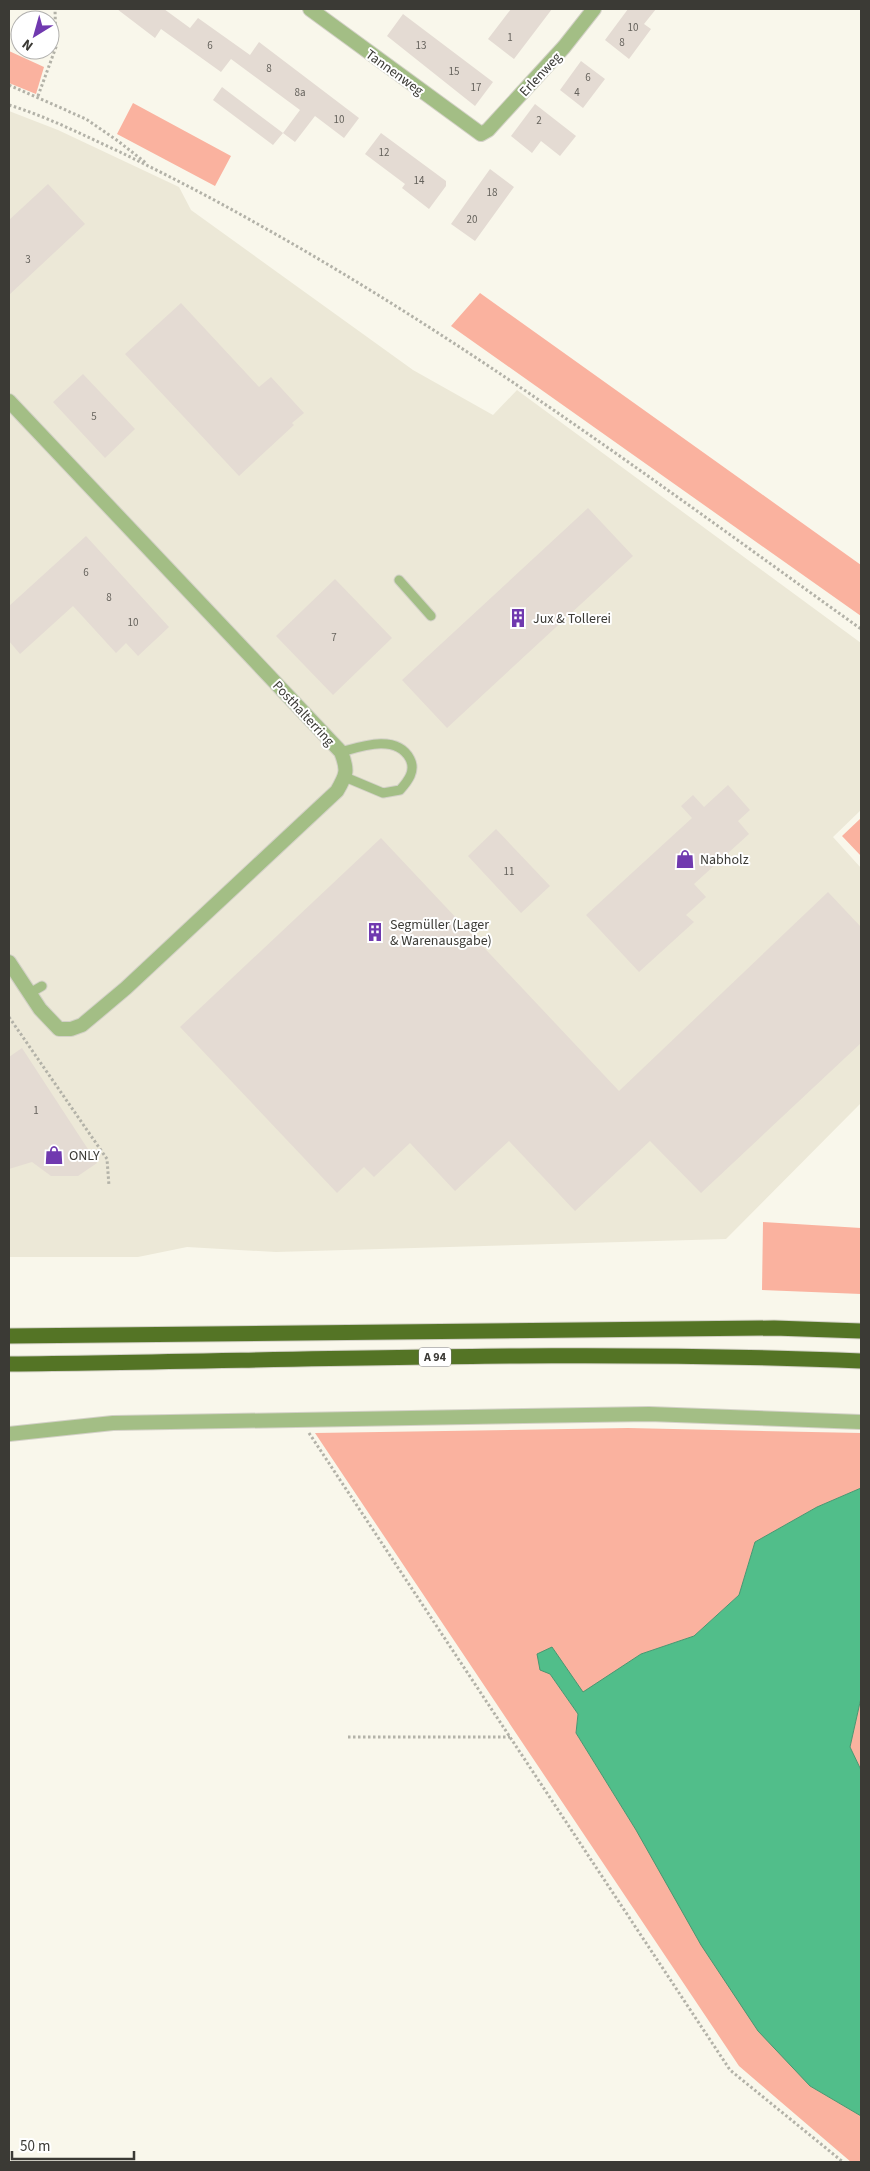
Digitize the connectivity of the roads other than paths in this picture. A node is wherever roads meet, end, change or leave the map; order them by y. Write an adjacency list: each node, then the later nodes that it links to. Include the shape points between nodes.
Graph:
1 (310, 9): 3 (street, Tannenweg)
2 (594, 9): 3 (street, Erlenweg, via 564,48)
3 (482, 134)
4 (9, 401): 7 (street, Posthalterring)
5 (399, 580): 6 (lane)
6 (432, 616)
7 (341, 752): 8 (street, Posthalterring, via 347,767); 8 (lane, via 372,744 395,744 406,751 412,763 411,775 400,790 383,794)
8 (345, 777): 9 (street, via 337,791 169,950 82,1024 71,1029 59,1029 40,1010 36,989)
9 (9, 962)
10 (861, 1331): 11 (highway, A 94, via 774,1328)
11 (9, 1336)
12 (861, 1361): 13 (highway, A 94, via 558,1355)
13 (9, 1364)
14 (861, 1422): 15 (street, via 648,1414 113,1423)
15 (9, 1434)

